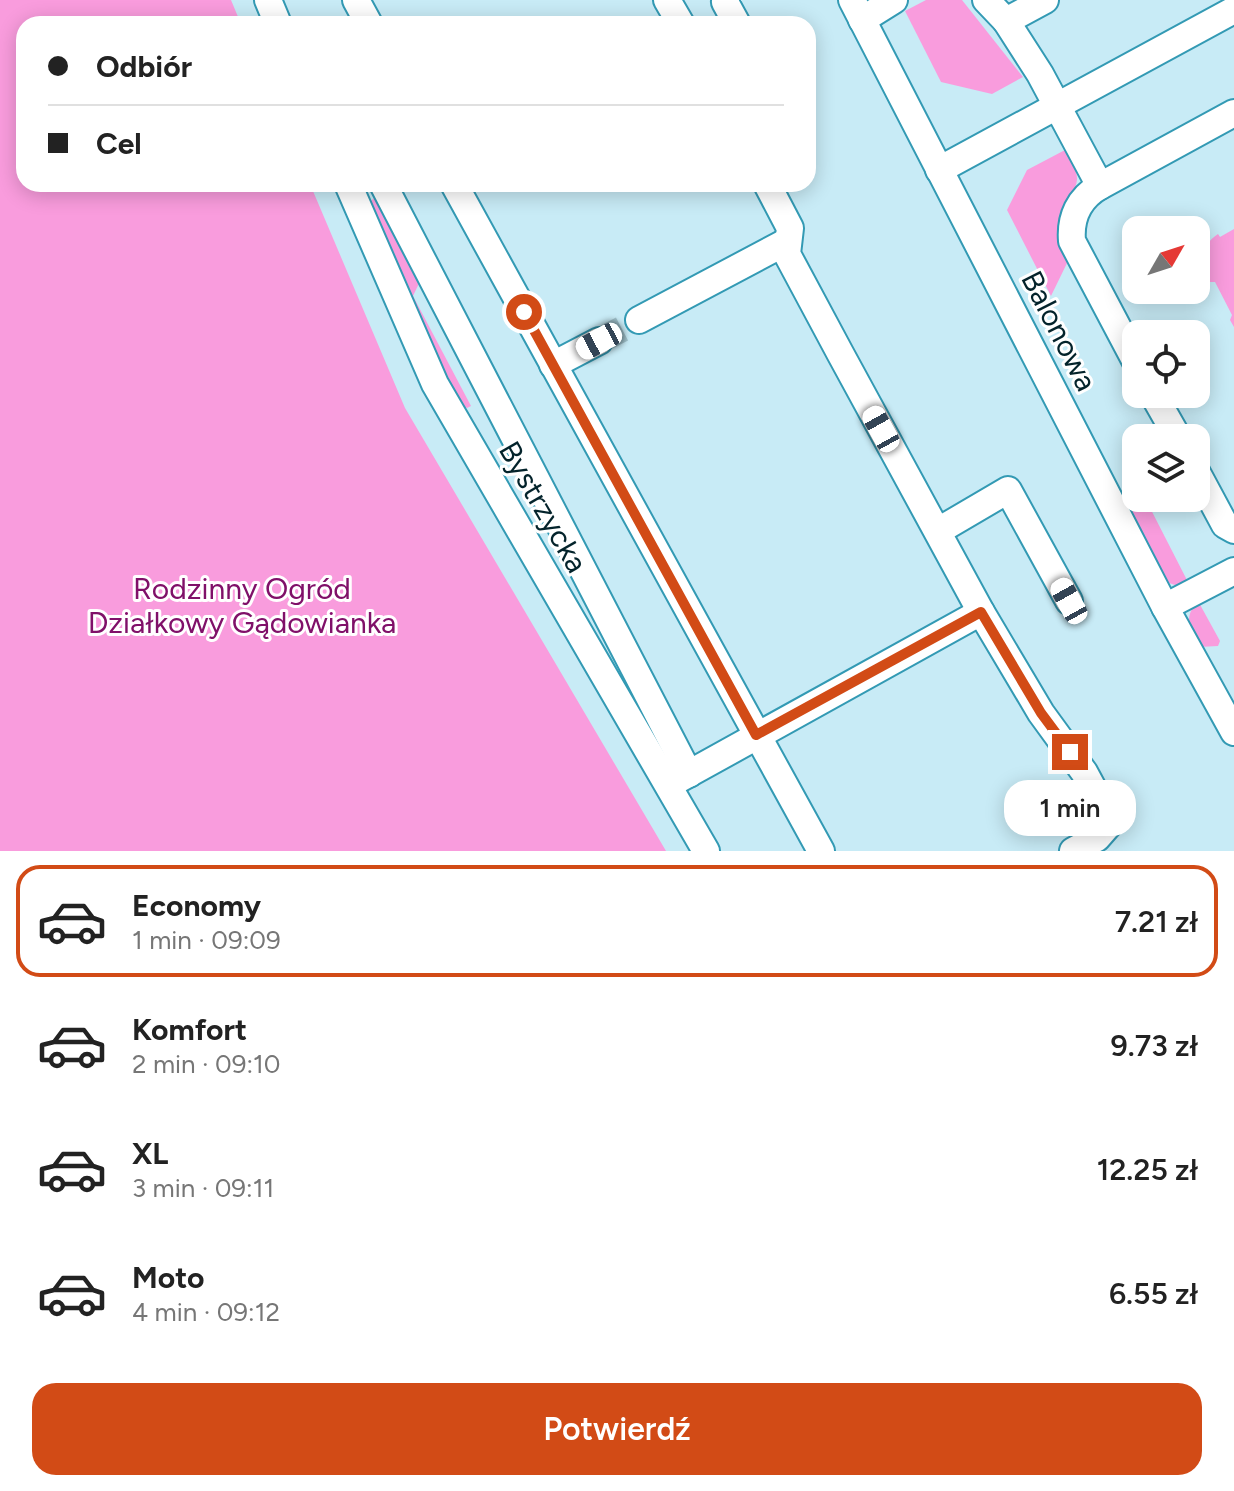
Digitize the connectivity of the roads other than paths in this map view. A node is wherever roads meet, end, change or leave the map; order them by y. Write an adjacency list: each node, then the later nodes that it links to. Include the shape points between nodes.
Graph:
1 (894, 0): 4 (street)
2 (986, 0): 6 (street)
3 (1045, 0): 6 (street)
4 (857, 10): 9 (street, Balonowa)
5 (1234, 10): 7 (street)
6 (1006, 21): 7 (street)
7 (1057, 106): 9 (street); 10 (street)
8 (1234, 113): 10 (street)
9 (939, 170): 25 (street, Balonowa)
10 (1100, 186): 17 (street, via 1079,205 1072,241)
11 (351, 192): 29 (street, Bystrzycka, via 435,384)
12 (387, 192): 29 (street)
13 (458, 192): 19 (street)
14 (771, 192): 15 (street, via 790,228)
15 (788, 241): 16 (street); 22 (street, via 787,254)
16 (639, 320)
17 (1122, 336)
18 (599, 341): 19 (street)
19 (553, 365): 28 (street)
20 (1210, 497): 21 (street, via 1225,525)
21 (1234, 530)
22 (938, 531): 24 (street, via 1008,490); 26 (street)
23 (1234, 571): 25 (street)
24 (1069, 601)
25 (1165, 607): 27 (street, Balonowa)
26 (981, 612): 28 (street); 32 (street, via 1111,822 1097,838)
27 (1234, 732)
28 (756, 735): 29 (street); 31 (street)
29 (678, 780): 30 (street, Bystrzycka)
30 (706, 851)
31 (821, 851)
32 (1073, 851)

